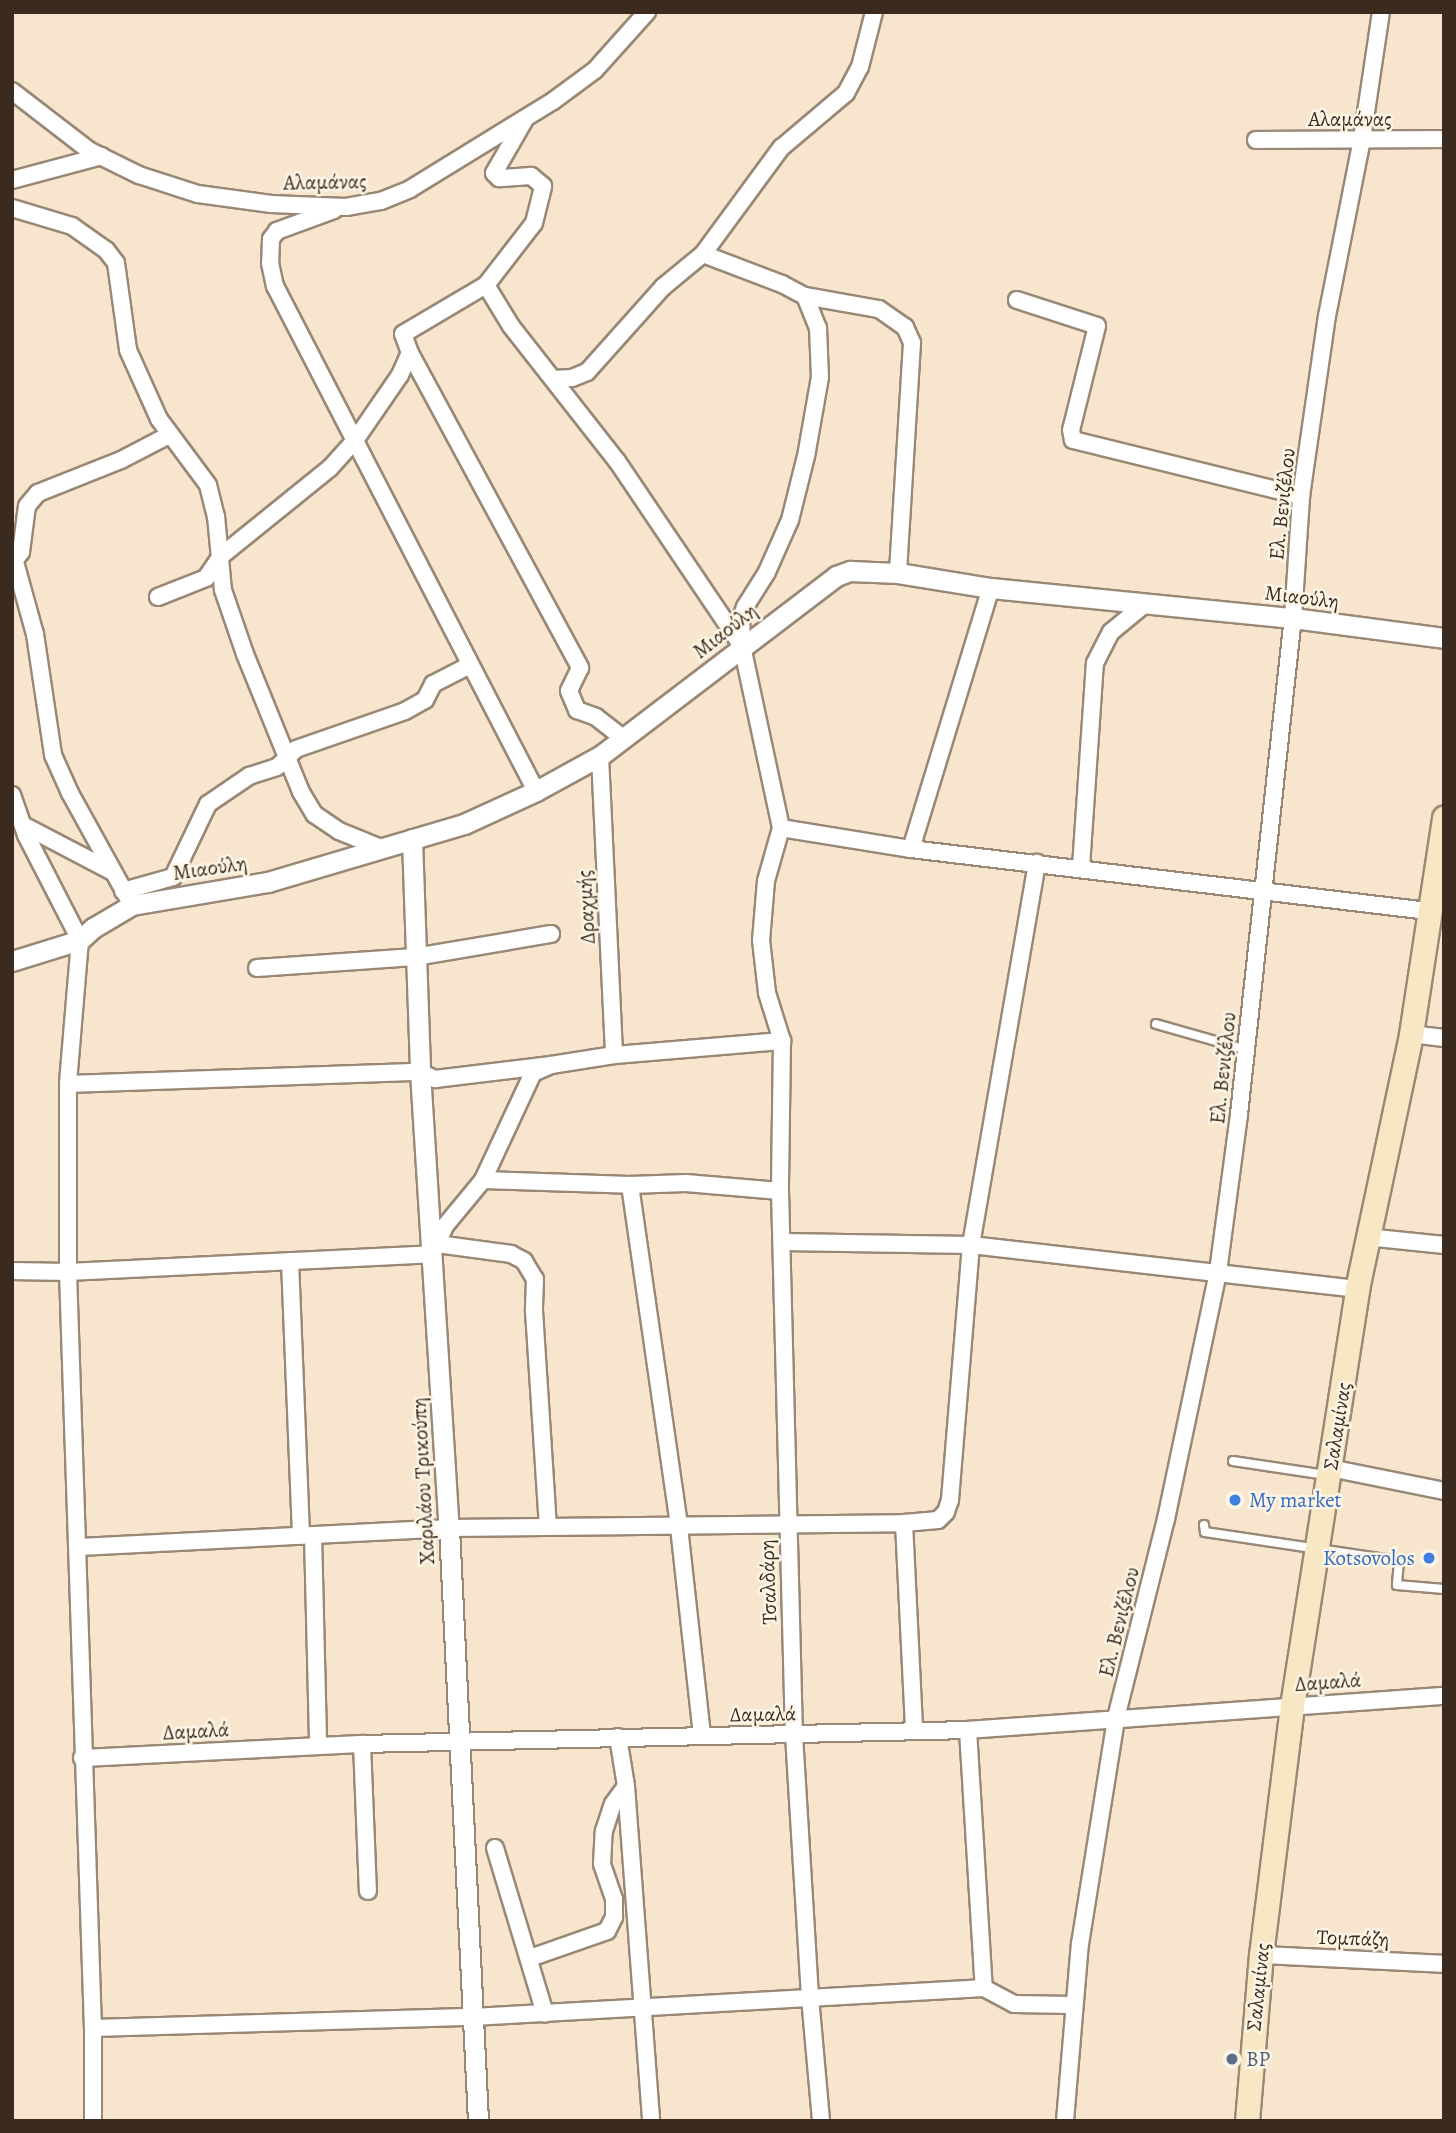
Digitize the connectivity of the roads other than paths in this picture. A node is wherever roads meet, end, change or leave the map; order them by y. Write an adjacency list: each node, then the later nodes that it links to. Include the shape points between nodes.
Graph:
1 (647, 12): 5 (street, Αλαμάνας, via 595,70)
2 (874, 12): 13 (street, via 860,67 846,93 781,148)
3 (1381, 12): 6 (street, Ελ. Βενιζέλου)
4 (12, 91): 9 (street, Αλαμάνας)
5 (526, 118): 11 (street, Αλαμάνας, via 410,189 381,201); 14 (street, via 494,173 499,178 531,176 543,186 542,197 534,223)
6 (1362, 139): 7 (street, Αλαμάνας); 8 (street, Αλαμάνας); 21 (street, Ελ. Βενιζέλου, via 1327,316)
7 (1444, 139)
8 (1256, 140)
9 (102, 156): 10 (street); 11 (street, Αλαμάνας, via 139,175 198,194 271,204)
10 (12, 180)
11 (346, 206): 20 (street, via 277,230 271,239 271,263 281,299)
12 (12, 208): 19 (street, via 72,226 106,250 116,263 128,350)
13 (703, 254): 15 (street); 18 (street, via 663,287 587,372)
14 (486, 285): 17 (street, via 403,334); 18 (street)
15 (805, 296): 24 (street, via 879,309 905,327 912,343); 30 (street, via 818,328 820,377 806,456 790,520 741,618)
16 (1017, 300): 21 (street, via 1097,326 1071,430 1073,440)
17 (410, 353): 20 (street); 32 (street, via 580,668 569,691 577,710 596,717)
18 (553, 379): 30 (street, via 617,461)
19 (169, 435): 22 (street, via 208,485); 23 (street, via 38,493 27,506)
20 (356, 439): 22 (street, via 330,468); 31 (street)
21 (1301, 496): 28 (street, Ελ. Βενιζέλου)
22 (222, 556): 26 (street, via 206,578); 34 (street, via 223,590)
23 (14, 563): 45 (street, via 35,634 52,755)
24 (898, 573): 25 (street, Μιαούλη); 30 (street, Μιαούλη, via 850,571 835,576)
25 (991, 588): 27 (street, Μιαούλη); 42 (street)
26 (158, 597)
27 (1145, 604): 28 (street, Μιαούλη); 44 (street, via 1111,632 1095,663)
28 (1293, 618): 29 (street, Μιαούλη); 46 (street, Ελ. Βενιζέλου)
29 (1444, 638)
30 (742, 646): 32 (street, Μιαούλη); 39 (street)
31 (470, 665): 34 (street, via 433,684 425,700 405,711 296,749); 35 (street)
32 (624, 739): 33 (street, Μιαούλη)
33 (600, 756): 35 (street, Μιαούλη); 59 (street, Δραχμής)
34 (287, 758): 41 (street, via 314,814 339,831); 47 (street, via 249,776 208,804 173,877)
35 (536, 791): 40 (street, Μιαούλη, via 464,824)
36 (12, 795): 38 (street)
37 (1444, 818): 48 (main road, Σαλαμίνας)
38 (23, 825): 45 (street); 50 (street)
39 (781, 828): 42 (street); 57 (street, Τσαλδάρη, via 768,869 761,940 767,993)
40 (412, 839): 41 (street, Μιαούλη); 51 (street, Χαριλάου Τρικούπη)
41 (381, 848): 47 (street, Μιαούλη, via 241,888)
42 (911, 849): 43 (street)
43 (1037, 863): 44 (street); 68 (street)
44 (1081, 867): 46 (street)
45 (111, 871): 47 (street)
46 (1262, 892): 48 (street); 58 (street, Ελ. Βενιζέλου)
47 (128, 898): 50 (street, Μιαούλη)
48 (1428, 911): 55 (main road, Σαλαμίνας)
49 (551, 934): 51 (street)
50 (80, 940): 52 (street, Μιαούλη); 62 (street)
51 (415, 957): 53 (street); 61 (street, Χαριλάου Τρικούπη)
52 (12, 961)
53 (257, 968)
54 (1156, 1024): 58 (lane)
55 (1411, 1034): 56 (street); 66 (main road, Σαλαμίνας)
56 (1444, 1038)
57 (782, 1041): 59 (street); 65 (street, Τσαλδάρη)
58 (1247, 1050): 74 (street, Ελ. Βενιζέλου)
59 (614, 1055): 60 (street)
60 (551, 1065): 61 (street, via 463,1078 435,1079); 63 (street, via 533,1073)
61 (420, 1072): 62 (street); 70 (street, Χαριλάου Τρικούπη)
62 (68, 1084): 73 (street)
63 (483, 1180): 64 (street); 70 (street, via 445,1226)
64 (630, 1185): 65 (street, via 686,1183); 83 (street)
65 (780, 1192): 67 (street, Τσαλδάρη)
66 (1367, 1237): 69 (street); 75 (main road, Σαλαμίνας)
67 (783, 1242): 68 (street); 79 (street, Τσαλδάρη)
68 (971, 1245): 74 (street); 80 (street, via 950,1500 938,1520)
69 (1444, 1245)
70 (434, 1249): 71 (street); 81 (street, via 511,1254 524,1261 535,1279); 84 (street, Χαριλάου Τρικούπη)
71 (290, 1261): 73 (street); 85 (street)
72 (12, 1271): 73 (street)
73 (68, 1272): 86 (street)
74 (1218, 1272): 75 (street); 91 (street, Ελ. Βενιζέλου, via 1166,1520)
75 (1357, 1289): 77 (main road, Σαλαμίνας)
76 (1233, 1461): 77 (lane)
77 (1330, 1472): 78 (street); 87 (main road, Σαλαμίνας)
78 (1444, 1491)
79 (788, 1522): 80 (street); 83 (street); 95 (street, Τσαλδάρη)
80 (904, 1524): 93 (street)
81 (548, 1525): 83 (street); 84 (street)
82 (1204, 1525): 87 (lane, via 1205,1531)
83 (679, 1527): 94 (street)
84 (449, 1528): 85 (street); 97 (street, Χαριλάου Τρικούπη)
85 (307, 1536): 86 (street); 99 (street)
86 (78, 1547): 100 (street)
87 (1317, 1548): 88 (lane, via 1399,1561 1397,1585); 90 (main road, Σαλαμίνας)
88 (1444, 1589)
89 (1444, 1696): 90 (street, Δαμαλά)
90 (1292, 1706): 91 (street, Δαμαλά); 104 (main road, Σαλαμίνας)
91 (1116, 1718): 92 (street, Δαμαλά); 109 (street, Ελ. Βενιζέλου)
92 (968, 1730): 93 (street, Δαμαλά); 107 (street)
93 (914, 1731): 95 (street, Δαμαλά)
94 (702, 1735): 95 (street, Δαμαλά); 96 (street, Δαμαλά)
95 (794, 1735): 108 (street, Τσαλδάρη)
96 (618, 1737): 97 (street, Δαμαλά); 101 (street)
97 (459, 1742): 98 (street, Δαμαλά); 112 (street, Χαριλάου Τρικούπη)
98 (362, 1744): 99 (street, Δαμαλά); 103 (street)
99 (318, 1746): 100 (street, Δαμαλά)
100 (82, 1758): 113 (street)
101 (626, 1786): 105 (street, via 613,1804 604,1831 602,1864 614,1899 614,1917 607,1931); 110 (street)
102 (495, 1849): 105 (street)
103 (368, 1891)
104 (1261, 1955): 106 (street, Τομπάζη); 119 (main road, Σαλαμίνας)
105 (530, 1958): 111 (street)
106 (1444, 1965)
107 (984, 1988): 108 (street); 109 (street, via 1014,2004)
108 (810, 1997): 110 (street); 117 (street, Τσαλδάρη)
109 (1073, 2005): 118 (street, Ελ. Βενιζέλου)
110 (643, 2008): 111 (street); 116 (street)
111 (545, 2014): 112 (street)
112 (473, 2017): 113 (street); 115 (street, Χαριλάου Τρικούπη)
113 (93, 2028): 114 (street)
114 (93, 2121)
115 (478, 2121)
116 (651, 2121)
117 (821, 2121)
118 (1065, 2121)
119 (1247, 2121)

